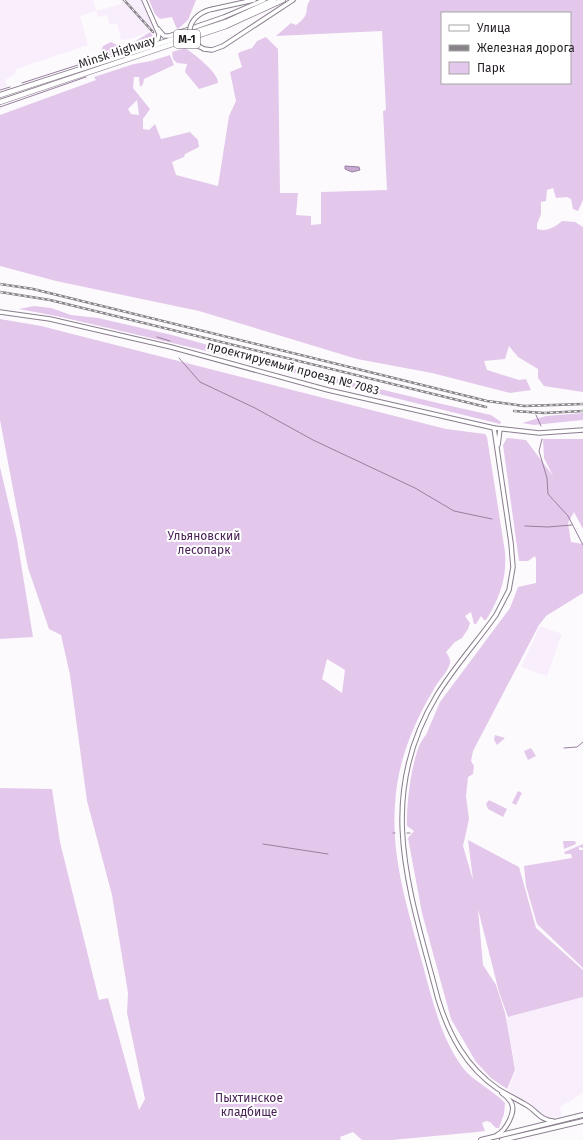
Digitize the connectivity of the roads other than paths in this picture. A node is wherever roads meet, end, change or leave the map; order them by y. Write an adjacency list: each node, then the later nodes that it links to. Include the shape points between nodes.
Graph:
1 (144, 0): 7 (street)
2 (254, 0): 6 (street, bridge, via 197,14 190,26 192,39 197,46 212,50 223,46)
3 (264, 0): 7 (street, via 169,36 164,36)
4 (274, 0): 8 (highway, Minsk Highway / М-1, via 235,18)
5 (283, 0): 10 (highway, Minsk Highway / М-1, via 226,26)
6 (293, 0)
7 (158, 29): 8 (street, via 158,39)
8 (144, 49): 9 (highway, Minsk Highway / М-1)
9 (0, 95)
10 (0, 102)
11 (0, 312): 12 (street, проектируемый проезд № 7083, via 65,322 202,355 328,390)
12 (494, 428): 13 (street, проектируемый проезд № 7083); 15 (street)
13 (500, 429): 14 (street, проектируемый проезд № 7083, via 539,433); 15 (street)
14 (583, 430)
15 (497, 448): 16 (street, via 512,555 511,583 496,615 437,695 420,728 407,770 401,826 410,886 443,1016 457,1046 467,1060)
16 (499, 1089): 19 (street, via 528,1106 548,1122); 20 (street, via 511,1102 512,1111 504,1129)
17 (583, 1115): 19 (main road)
18 (582, 1121): 22 (main road)
19 (560, 1122): 20 (main road)
20 (493, 1137): 21 (main road)
21 (481, 1140)
22 (502, 1140)

